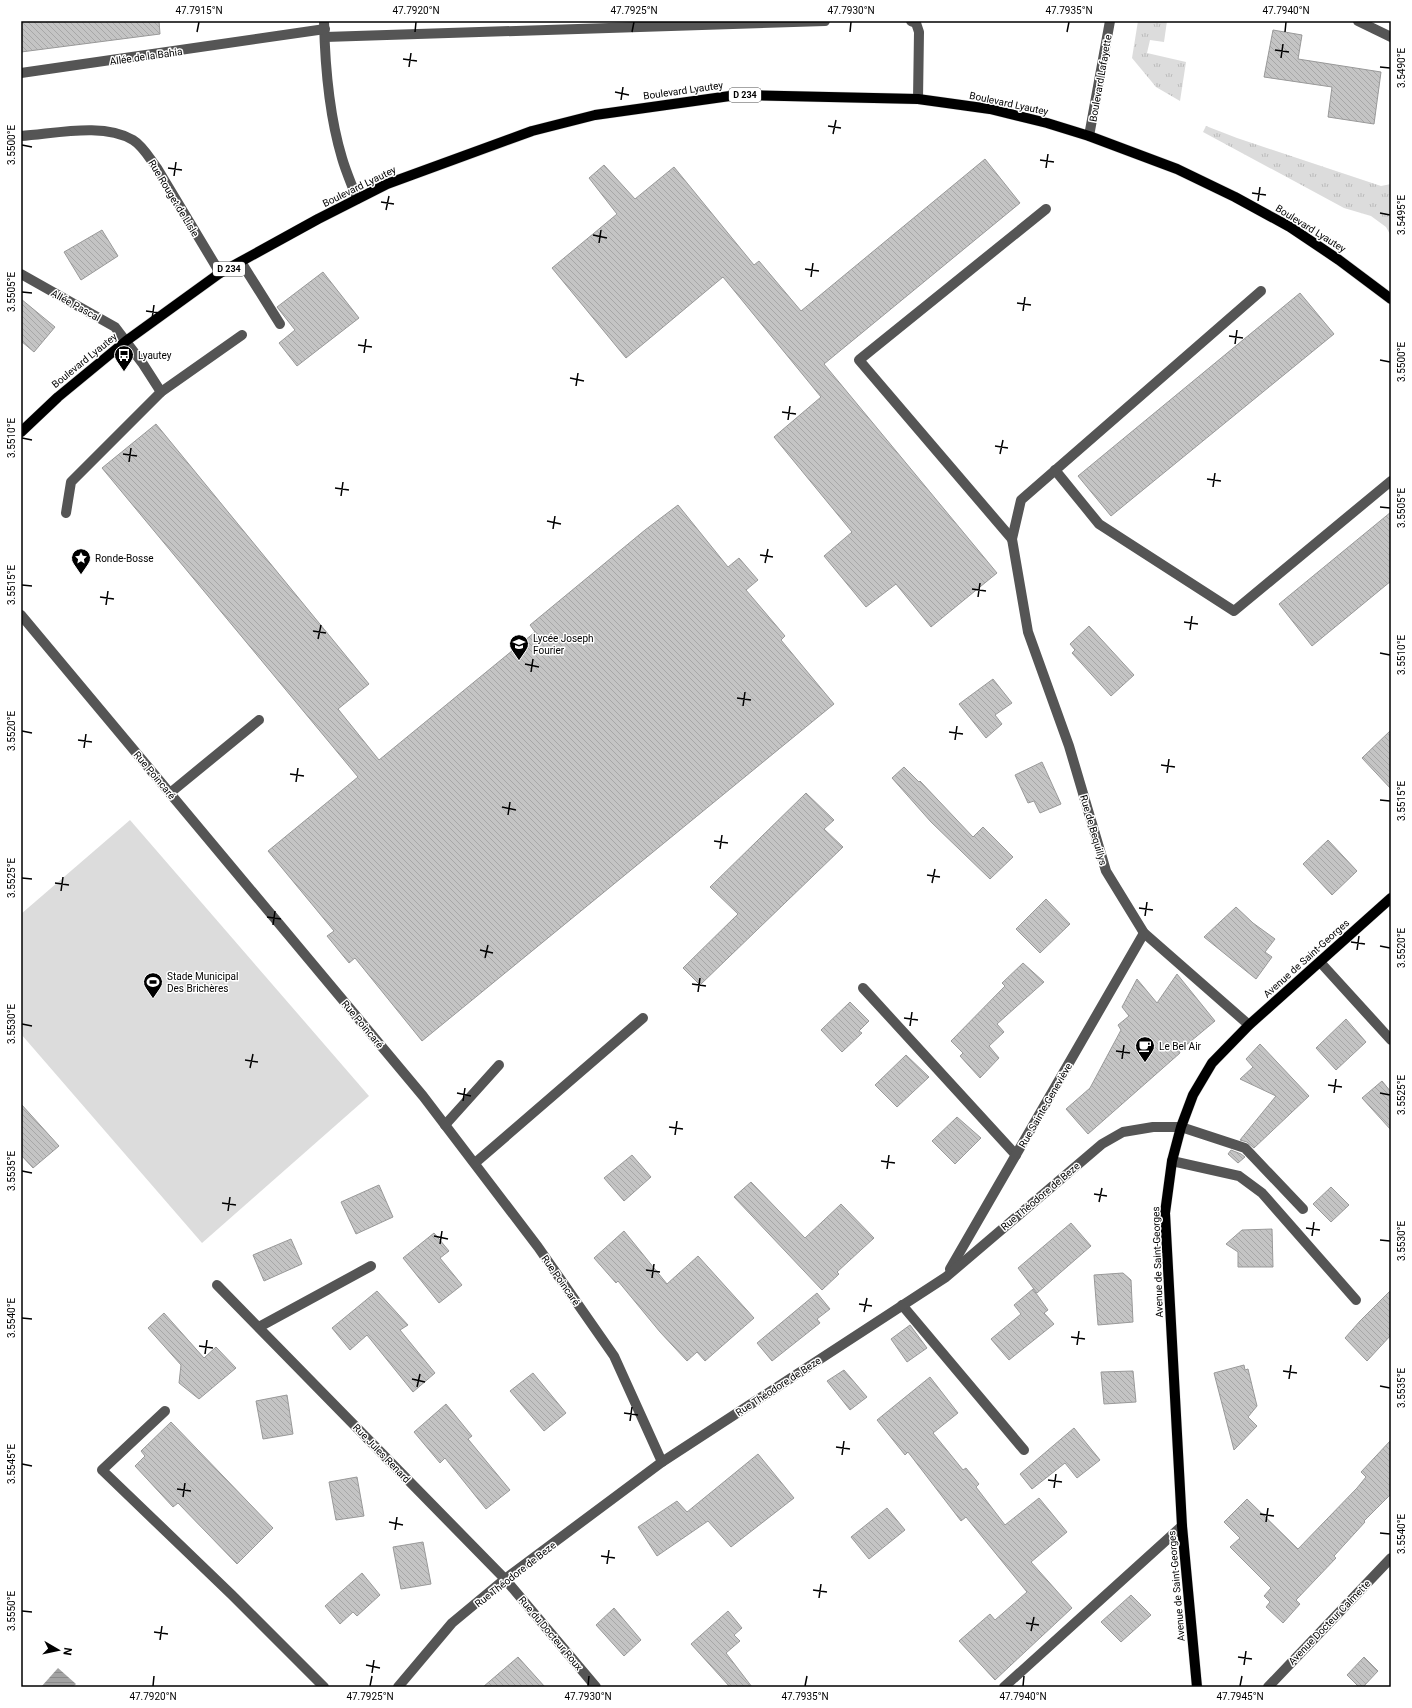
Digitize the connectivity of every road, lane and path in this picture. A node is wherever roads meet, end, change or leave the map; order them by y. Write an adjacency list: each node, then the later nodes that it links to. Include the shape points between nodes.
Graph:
1 (825, 21): 5 (street, Allée de la Bahia)
2 (911, 21): 8 (street, via 916,23 919,32)
3 (1110, 21): 10 (street, Boulevard Lafayette)
4 (1358, 21): 6 (street)
5 (325, 29): 7 (street, Allée de la Bahia); 11 (street, via 334,122 342,158)
6 (1391, 38)
7 (21, 73)
8 (918, 99): 10 (main road, Boulevard Lyautey / D 234, via 990,109); 11 (main road, Boulevard Lyautey / D 234, via 736,95 596,115 532,131 387,184)
9 (21, 136): 14 (street, Rue Rouget de Lisle, via 90,130 114,132 134,140 157,168)
10 (1089, 136): 17 (main road, Boulevard Lyautey / D 234, via 1177,169 1235,197 1290,227 1340,260)
11 (357, 199): 13 (main road, Boulevard Lyautey / D 234)
12 (1046, 209): 26 (street, via 859,360)
13 (241, 262): 14 (main road, Boulevard Lyautey / D 234); 18 (street)
14 (220, 273): 20 (main road, Boulevard Lyautey / D 234)
15 (21, 274): 20 (street, Allée Pascal, via 115,327)
16 (1261, 291): 23 (street)
17 (1391, 299)
18 (280, 324)
19 (242, 335): 21 (street)
20 (126, 341): 21 (street, Allée Pascal); 22 (main road, Boulevard Lyautey / D 234, via 58,397)
21 (161, 392): 25 (street, via 70,482)
22 (21, 432)
23 (1055, 470): 24 (street, via 1099,524 1234,611); 26 (street, via 1021,500)
24 (1391, 481)
25 (66, 513)
26 (1012, 539): 31 (street, Rue de Bequillys, via 1028,632 1069,746 1106,871)
27 (21, 615): 29 (street, Rue Poincaré)
28 (260, 720): 29 (street)
29 (170, 793): 38 (street, Rue Poincaré)
30 (1391, 898): 32 (main road, Avenue de Saint-Georges)
31 (1144, 933): 35 (street, Rue de Bequillys); 40 (street, Rue Sainte-Geneviève)
32 (1320, 962): 35 (main road, Avenue de Saint-Georges); 36 (street)
33 (863, 988): 40 (street)
34 (643, 1018): 42 (street)
35 (1249, 1025): 39 (main road, Avenue de Saint-Georges, via 1212,1063 1193,1095)
36 (1391, 1040)
37 (499, 1065): 38 (street)
38 (445, 1125): 42 (street, Rue Poincaré)
39 (1181, 1127): 41 (main road, Avenue de Saint-Georges); 43 (street, Rue Théodore de Beze, via 1244,1148); 45 (street, Rue Théodore de Beze, via 1154,1127 1123,1132 1102,1144)
40 (1016, 1155): 45 (street, Rue Sainte-Geneviève)
41 (1172, 1161): 47 (street, via 1239,1176 1262,1193); 53 (main road, Avenue de Saint-Georges, via 1165,1213)
42 (475, 1163): 52 (street, Rue Poincaré, via 538,1247 614,1356)
43 (1303, 1210)
44 (371, 1266): 49 (street)
45 (946, 1277): 48 (street, Rue Théodore de Beze)
46 (217, 1285): 49 (street, Rue Jules Renard)
47 (1356, 1300)
48 (902, 1305): 51 (street); 52 (street, Rue Théodore de Beze)
49 (259, 1327): 55 (street, Rue Jules Renard)
50 (165, 1411): 56 (street, via 102,1470)
51 (1024, 1450)
52 (662, 1462): 55 (street, Rue Théodore de Beze)
53 (1182, 1526): 59 (street); 60 (main road, Avenue de Saint-Georges)
54 (1391, 1558): 61 (street, Avenue Docteur Calmette)
55 (505, 1579): 57 (street, Rue Théodore de Beze, via 452,1624); 58 (street, Rue du Docteur Roux)
56 (324, 1687)
57 (398, 1687)
58 (596, 1687)
59 (1004, 1687)
60 (1197, 1687)
61 (1268, 1687)

